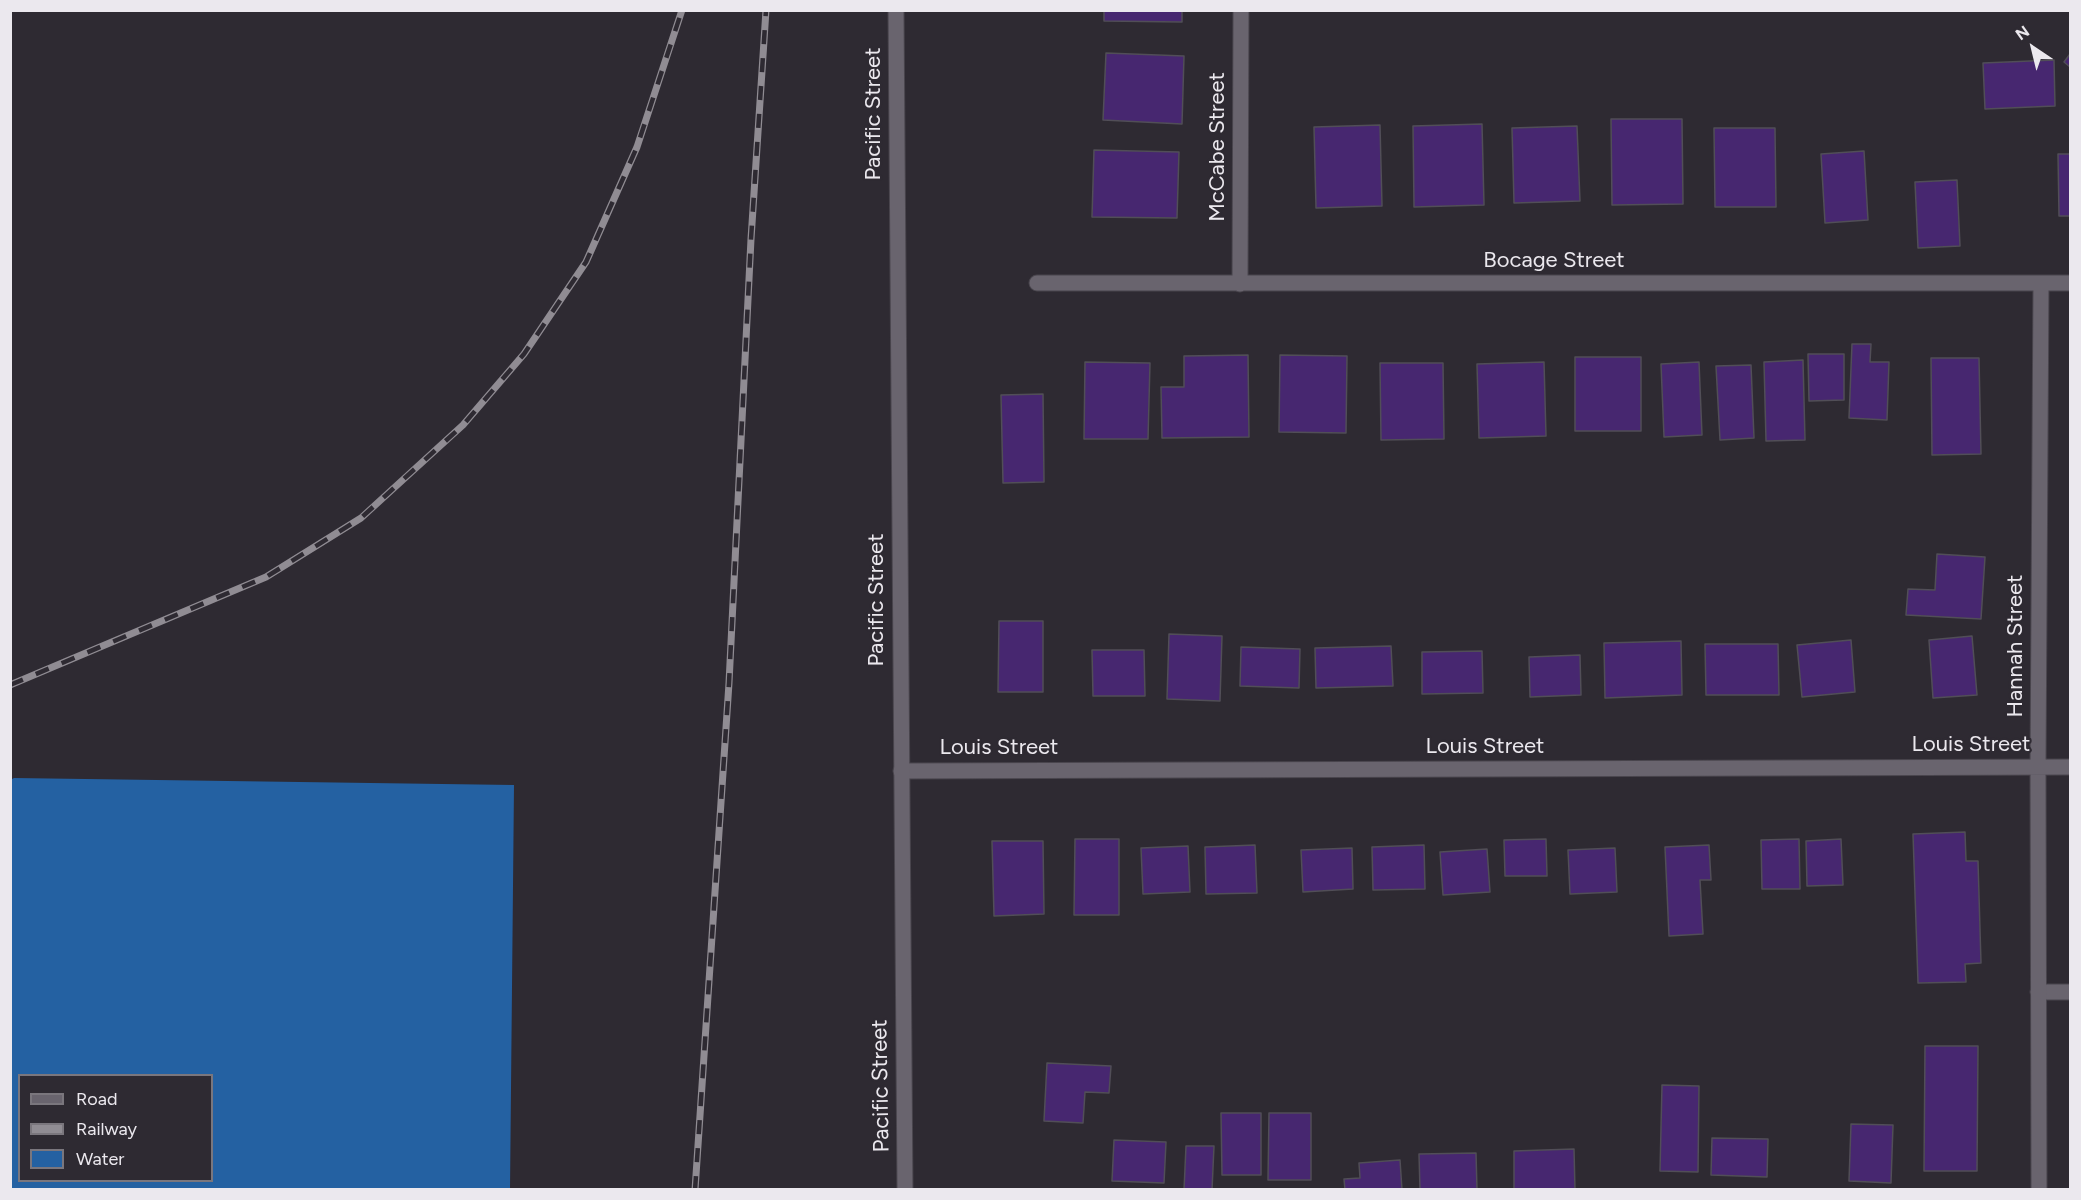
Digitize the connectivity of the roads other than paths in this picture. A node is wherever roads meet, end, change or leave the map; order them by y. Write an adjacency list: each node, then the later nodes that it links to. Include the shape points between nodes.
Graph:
1 (896, 10): 9 (street, Pacific Street)
2 (1241, 10): 6 (street, McCabe Street)
3 (1037, 283): 6 (street, Bocage Street)
4 (2041, 283): 5 (street, Bocage Street); 6 (street, Bocage Street); 7 (street, Hannah Street)
5 (2070, 283)
6 (1240, 284)
7 (2037, 767): 8 (street, Louis Street); 9 (street, Louis Street); 10 (street, Hannah Street)
8 (2070, 767)
9 (901, 771): 12 (street, Pacific Street)
10 (2038, 992): 11 (street); 13 (street, Hannah Street)
11 (2070, 992)
12 (905, 1190)
13 (2038, 1190)

